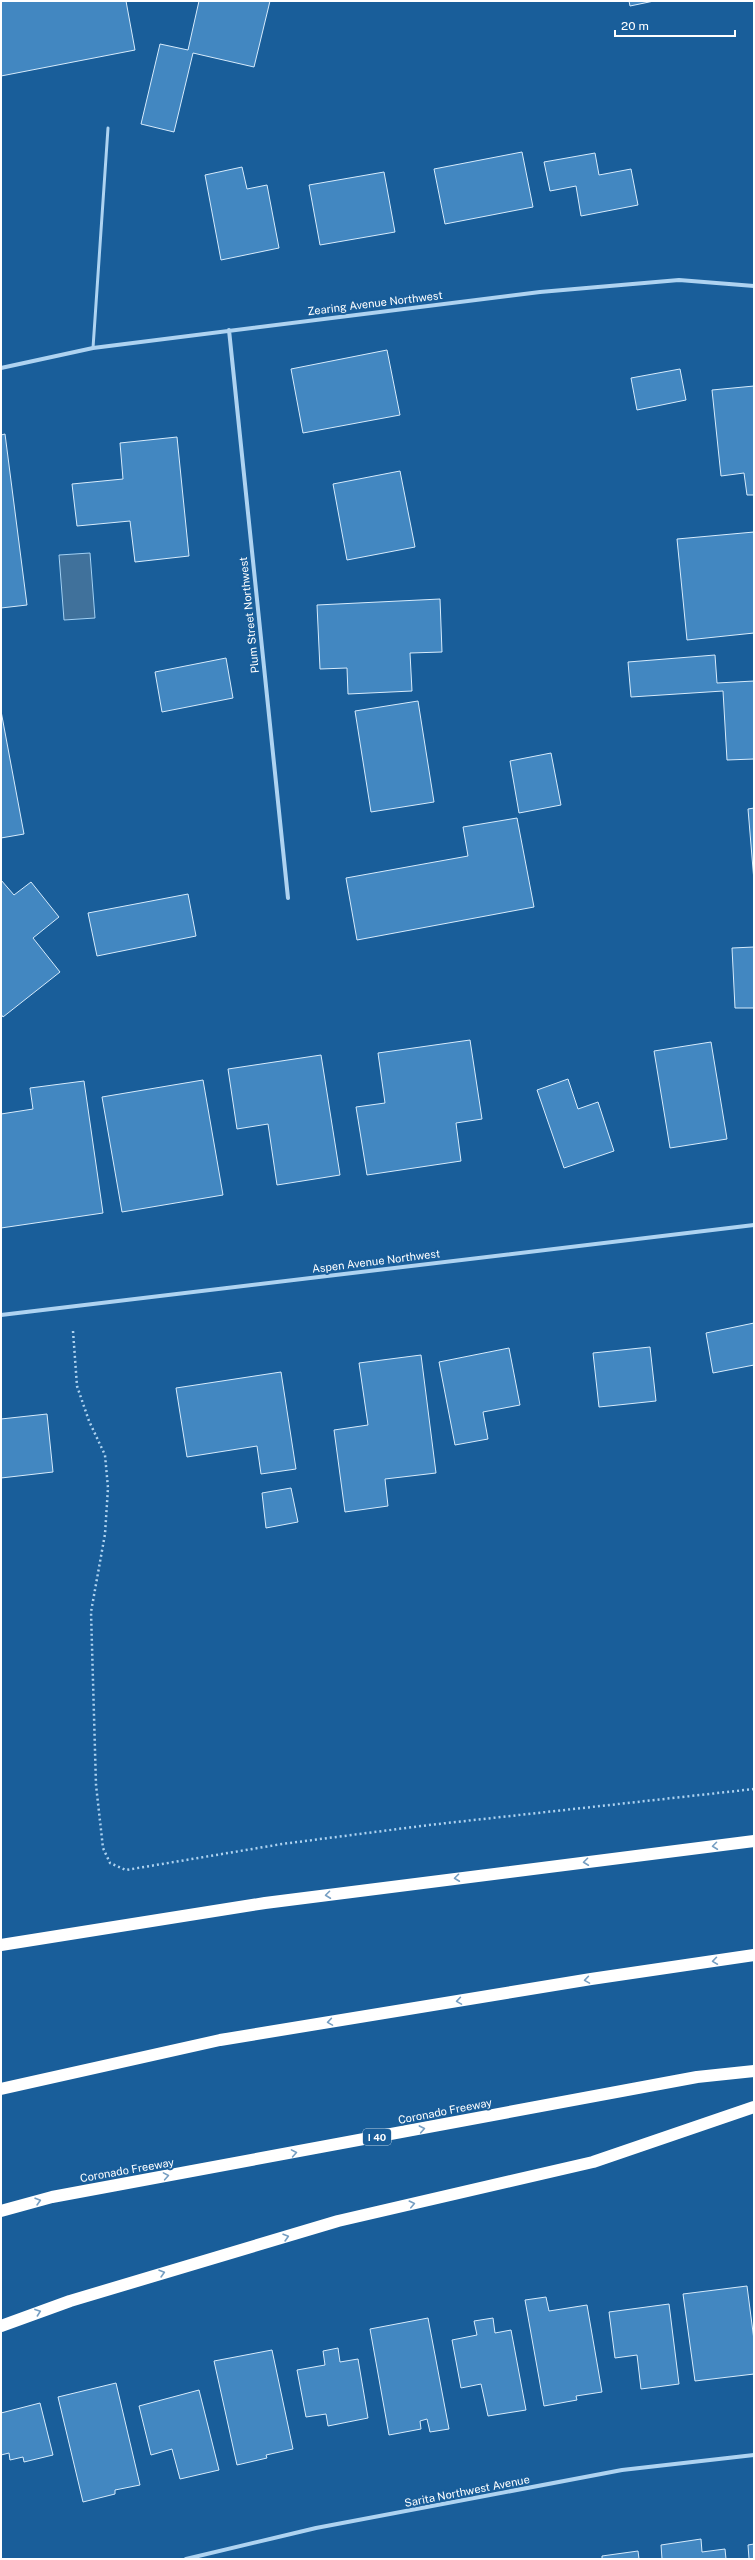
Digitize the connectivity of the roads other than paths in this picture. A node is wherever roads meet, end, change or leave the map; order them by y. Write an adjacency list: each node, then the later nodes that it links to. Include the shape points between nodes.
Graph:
1 (108, 128): 4 (lane)
2 (754, 286): 3 (street, Zearing Avenue Northwest, via 678,280 540,292)
3 (229, 330): 4 (street, Zearing Avenue Northwest); 6 (street, Plum Street Northwest)
4 (93, 348): 5 (street, Zearing Avenue Northwest)
5 (1, 368)
6 (288, 898)
7 (754, 1225): 8 (street, Aspen Avenue Northwest)
8 (1, 1315)
9 (754, 1841): 10 (highway, one-way to 10, via 265,1903)
10 (1, 1945)
11 (754, 1955): 13 (highway, one-way to 13, via 584,1980 220,2040)
12 (754, 2071): 15 (highway, Coronado Freeway / I 40, one-way to 12, via 52,2197 697,2077)
13 (1, 2089)
14 (754, 2107): 16 (highway, one-way to 14, via 70,2300 338,2221 593,2162)
15 (1, 2211)
16 (1, 2326)
17 (754, 2455): 18 (street, Sarita Northwest Avenue, via 622,2470 316,2528)
18 (186, 2559)

